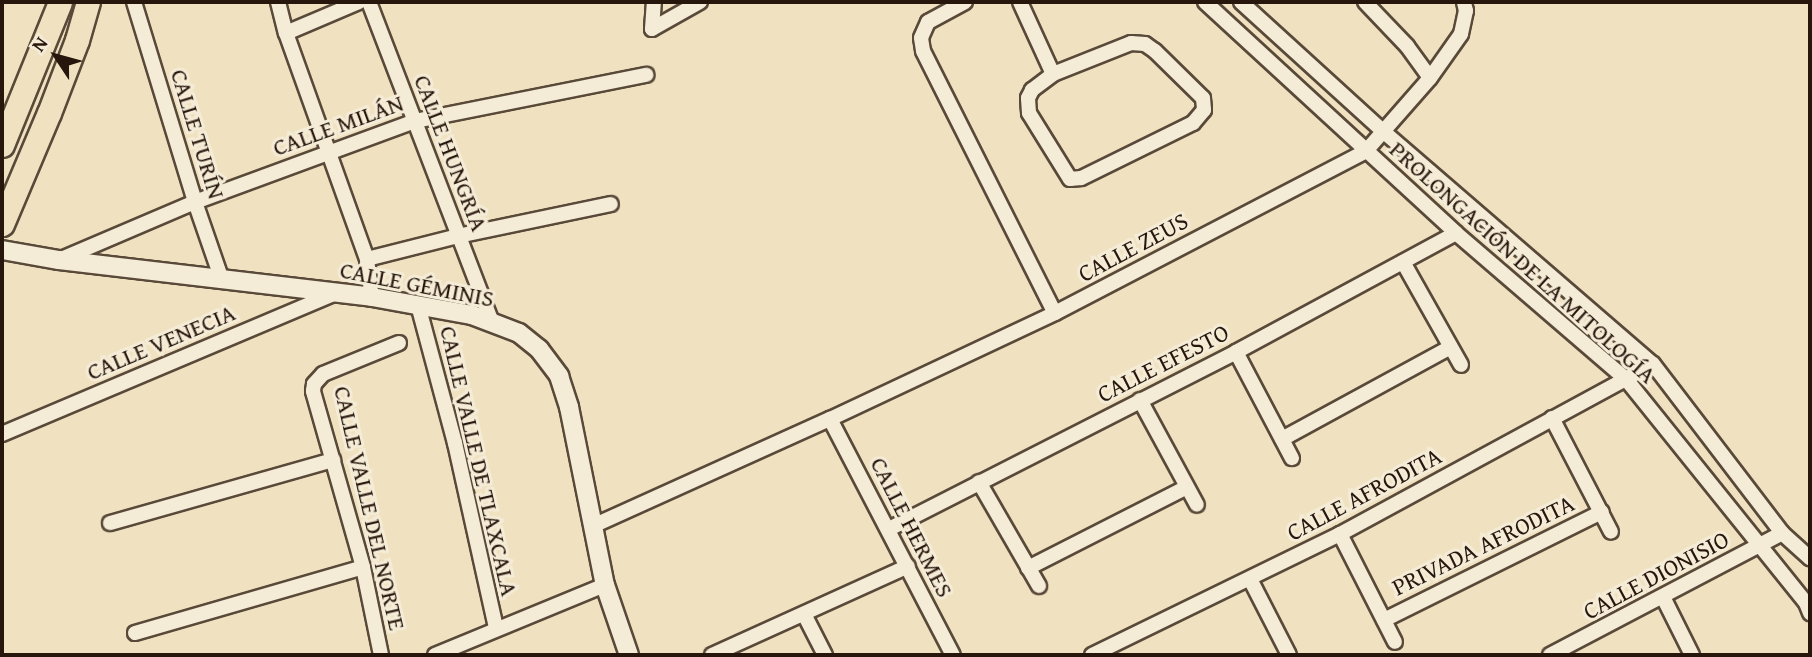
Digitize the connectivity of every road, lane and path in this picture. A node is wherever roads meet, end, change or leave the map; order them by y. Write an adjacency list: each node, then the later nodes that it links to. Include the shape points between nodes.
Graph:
1 (88, 2): 26 (main road, via 78,40)
2 (134, 2): 24 (street, CALLE TURÍN)
3 (278, 2): 15 (street)
4 (359, 2): 15 (street)
5 (369, 2): 19 (street, CALLE HUNGRÍA)
6 (653, 2): 7 (street, via 652,29)
7 (700, 2)
8 (965, 2): 37 (street, via 928,22 921,38 923,51)
9 (1020, 2): 16 (street)
10 (1205, 2): 22 (street, PROLONGACIÓN DE LA MITOLOGÍA)
11 (1241, 2): 20 (street, PROLONGACIÓN DE LA MITOLOGÍA)
12 (1365, 2): 18 (street)
13 (1464, 2): 18 (street, CALLE ZEUS, via 1461,33)
14 (57, 6): 21 (main road)
15 (286, 33): 23 (street)
16 (1053, 74): 16 (street, via 1111,49 1145,44 1203,98 1204,110 1193,123 1081,178 1070,178 1027,104 1032,90)
17 (646, 75): 19 (street, CALLE MILÁN)
18 (1430, 78): 20 (street, CALLE ZEUS)
19 (415, 121): 23 (street, CALLE MILÁN); 28 (street, CALLE HUNGRÍA)
20 (1384, 132): 22 (street, CALLE ZEUS); 42 (street, PROLONGACIÓN DE LA MITOLOGÍA)
21 (2, 145)
22 (1366, 151): 27 (street, PROLONGACIÓN DE LA MITOLOGÍA); 37 (street, CALLE ZEUS)
23 (327, 152): 24 (street, CALLE MILÁN); 30 (street)
24 (195, 202): 31 (street, CALLE MILÁN); 33 (street, CALLE TURÍN)
25 (611, 204): 28 (street)
26 (2, 224)
27 (1456, 233): 32 (street, CALLE EFESTO); 44 (street, PROLONGACIÓN DE LA MITOLOGÍA)
28 (458, 236): 30 (street); 38 (street, CALLE HUNGRÍA)
29 (2, 250): 31 (street, CALLE GÉMINIS)
30 (367, 259): 35 (street)
31 (59, 260): 33 (street, CALLE GÉMINIS)
32 (1403, 262): 40 (street); 41 (street, CALLE EFESTO)
33 (222, 280): 34 (street, CALLE GÉMINIS)
34 (338, 293): 35 (street, CALLE GÉMINIS); 48 (street, CALLE VENECIA)
35 (372, 297): 36 (street, CALLE GÉMINIS)
36 (418, 305): 38 (street, CALLE GÉMINIS); 74 (street, CALLE VALLE DE TLAXCALA, via 455,443)
37 (1055, 313): 47 (street, CALLE ZEUS)
38 (491, 320): 57 (street, CALLE GÉMINIS, via 539,349 559,376)
39 (399, 343): 51 (street, CALLE VALLE DEL NORTE, via 323,374 314,384)
40 (1451, 347): 43 (street); 49 (street)
41 (1236, 352): 45 (street, CALLE EFESTO); 49 (street)
42 (1653, 364): 44 (street, CALLE AFRODITA); 60 (street, PROLONGACIÓN DE LA MITOLOGÍA)
43 (1461, 365)
44 (1626, 379): 46 (street, CALLE AFRODITA); 62 (street, PROLONGACIÓN DE LA MITOLOGÍA)
45 (1140, 400): 52 (street, CALLE EFESTO); 53 (street)
46 (1552, 418): 55 (street, PRIVADA AFRODITA); 61 (street, CALLE AFRODITA)
47 (830, 419): 57 (street, CALLE ZEUS); 58 (street, CALLE HERMES)
48 (2, 434)
49 (1282, 439): 50 (street)
50 (1292, 458)
51 (333, 460): 56 (street); 65 (street, CALLE VALLE DEL NORTE)
52 (979, 482): 58 (street, CALLE EFESTO); 66 (street)
53 (1187, 487): 54 (street); 66 (street)
54 (1197, 505)
55 (1602, 512): 59 (street, PRIVADA AFRODITA); 73 (street, PRIVADA AFRODITA)
56 (110, 523)
57 (595, 525): 68 (street, CALLE GÉMINIS)
58 (889, 529): 64 (street, CALLE HERMES)
59 (1611, 532)
60 (1782, 533): 62 (street, CALLE DIONISIO); 63 (street, PROLONGACIÓN DE LA MITOLOGÍA)
61 (1340, 534): 67 (street, CALLE AFRODITA); 73 (street, PRIVADA AFRODITA)
62 (1759, 546): 70 (street, CALLE DIONISIO); 71 (street, PROLONGACIÓN DE LA MITOLOGÍA)
63 (1810, 558)
64 (908, 566): 72 (street); 82 (street, CALLE HERMES)
65 (363, 567): 75 (street); 77 (street, CALLE VALLE DEL NORTE)
66 (1028, 568): 69 (street)
67 (1250, 579): 83 (street, CALLE AFRODITA); 84 (street)
68 (605, 585): 74 (street); 79 (street, CALLE GÉMINIS)
69 (1039, 586)
70 (1663, 597): 85 (street, CALLE DIONISIO); 86 (street)
71 (1810, 613)
72 (804, 616): 80 (street); 81 (street)
73 (1384, 620): 76 (street, PRIVADA AFRODITA)
74 (496, 628): 78 (street)
75 (135, 633)
76 (1395, 642)
77 (381, 655)
78 (435, 655)
79 (629, 655)
80 (712, 655)
81 (825, 655)
82 (953, 655)
83 (1092, 655)
84 (1289, 655)
85 (1550, 655)
86 (1692, 655)

